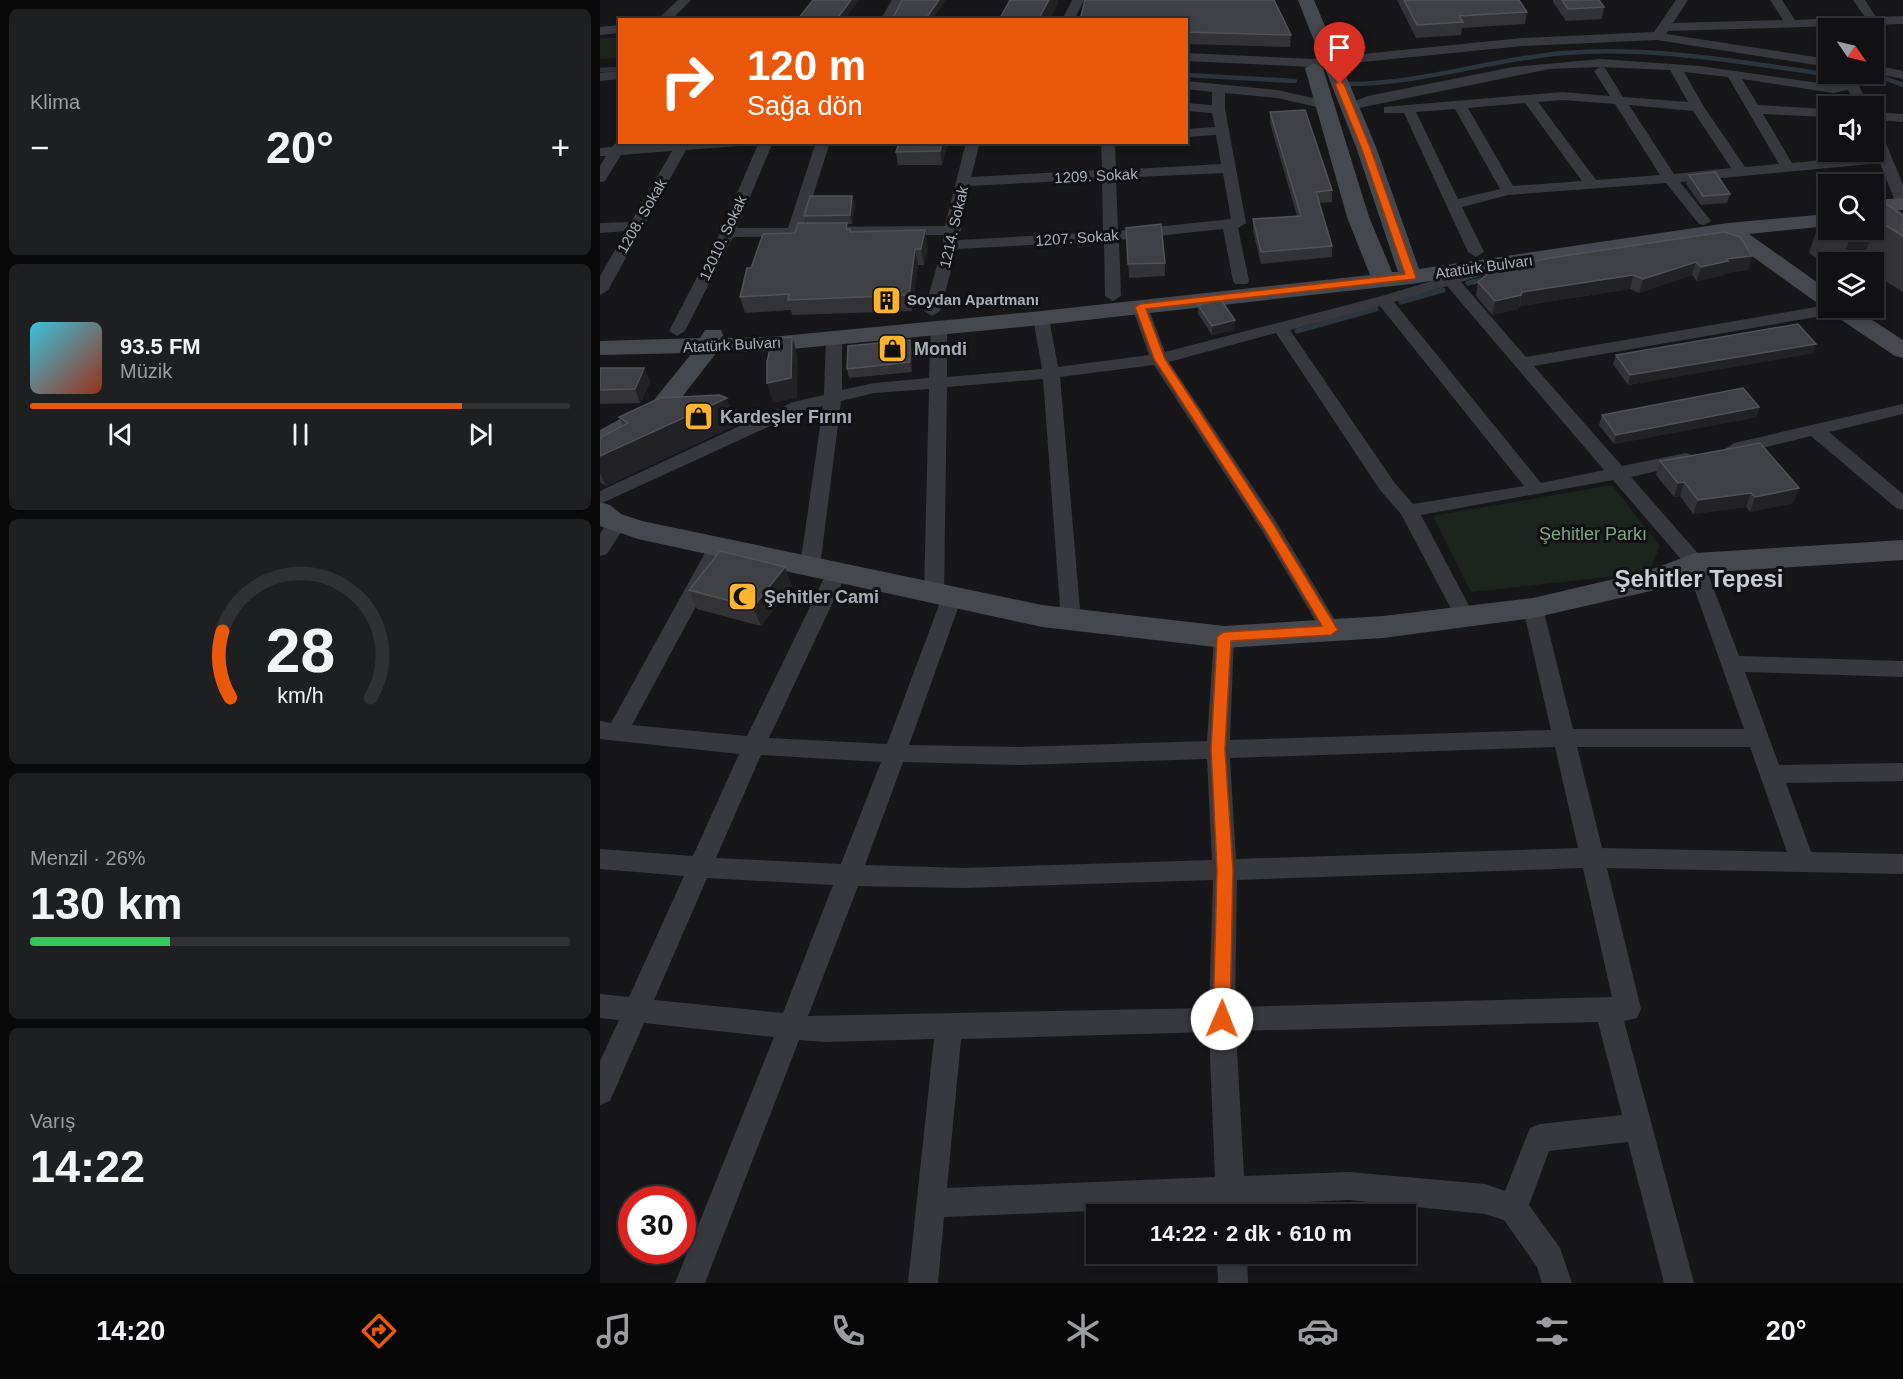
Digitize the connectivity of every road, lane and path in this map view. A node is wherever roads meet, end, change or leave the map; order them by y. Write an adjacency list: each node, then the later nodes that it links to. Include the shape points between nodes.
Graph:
1 (685, 0): 9 (street)
2 (898, 0): 10 (street)
3 (1078, 0): 11 (street)
4 (1288, 0): 22 (street)
5 (1306, 0): 22 (street)
6 (1682, 0): 19 (street)
7 (1776, 0): 16 (street)
8 (1859, 0): 12 (street)
9 (665, 18)
10 (887, 18)
11 (1069, 18)
12 (1872, 18)
13 (1903, 20): 14 (street)
14 (1884, 21)
15 (1818, 22): 16 (street)
16 (1791, 23): 19 (street)
17 (618, 29): 18 (street)
18 (600, 31)
19 (1660, 32): 21 (street); 22 (street, via 1462,49 1446,58 1412,66 1378,69 1358,60)
20 (1188, 57): 22 (street)
21 (1818, 61)
22 (1321, 63): 35 (street); 41 (street)
23 (1675, 68): 28 (street); 37 (street); 41 (street, via 1569,64 1527,68 1413,94 1371,97)
24 (1600, 71): 34 (street)
25 (1884, 71): 27 (street)
26 (618, 75): 29 (street)
27 (1903, 75)
28 (1734, 76): 30 (street, via 1833,89); 42 (street)
29 (600, 77)
30 (1842, 84)
31 (1188, 85): 32 (street)
32 (1219, 88): 35 (street, via 1277,94); 40 (street)
33 (1528, 99): 34 (street); 36 (street); 64 (street)
34 (1617, 99): 37 (street); 62 (street)
35 (1326, 105): 87 (street, via 1358,217)
36 (1460, 105): 39 (street); 65 (street)
37 (1697, 107): 59 (street)
38 (1188, 108): 40 (street)
39 (1408, 108): 41 (street); 67 (street)
40 (1218, 109): 46 (street)
41 (1350, 109): 84 (street)
42 (1753, 109): 43 (street); 58 (street)
43 (1818, 112)
44 (1884, 116): 45 (street)
45 (1903, 117)
46 (1222, 131): 47 (street); 57 (street)
47 (1188, 133)
48 (683, 144): 53 (street); 75 (street, 1208. Sokak)
49 (765, 144): 79 (street, 12010. Sokak)
50 (822, 144): 78 (street)
51 (973, 144): 63 (street, 1214. Sokak)
52 (1108, 144): 60 (street)
53 (619, 146): 55 (street); 61 (street)
54 (1884, 151): 56 (street)
55 (600, 152)
56 (1887, 158): 58 (street); 66 (street)
57 (1228, 168): 60 (street, 1209. Sokak); 74 (street)
58 (1788, 168): 59 (street)
59 (1741, 172): 62 (street)
60 (1109, 175): 63 (street, 1209. Sokak); 80 (street)
61 (600, 178)
62 (1670, 179): 64 (street); 73 (street)
63 (964, 183): 81 (street, 1214. Sokak)
64 (1592, 185): 65 (street)
65 (1508, 191): 67 (street)
66 (1903, 204): 68 (street)
67 (1453, 205): 82 (street)
68 (1884, 205)
69 (1818, 211): 73 (street, Atatürk Bulvarı)
70 (1903, 215): 71 (street)
71 (1884, 216)
72 (1818, 221): 77 (street, Atatürk Bulvarı)
73 (1704, 222): 82 (street, Atatürk Bulvarı)
74 (1235, 224): 80 (street, 1207. Sokak); 85 (street)
75 (636, 226): 76 (street); 88 (street, 1208. Sokak)
76 (600, 228)
77 (1728, 229): 83 (street, Atatürk Bulvarı); 89 (street)
78 (794, 231): 79 (street, 1207. Sokak); 81 (street, 1207. Sokak)
79 (728, 233): 97 (street, 12010. Sokak)
80 (1112, 236): 81 (street, 1207. Sokak); 90 (street)
81 (951, 238): 95 (street, 1214. Sokak)
82 (1476, 252): 84 (street, Atatürk Bulvarı)
83 (1503, 265): 84 (street, Atatürk Bulvarı); 86 (street)
84 (1409, 269): 87 (street, Atatürk Bulvarı)
85 (1241, 281): 87 (street, Atatürk Bulvarı); 90 (street, Atatürk Bulvarı)
86 (1451, 281): 87 (street); 104 (street)
87 (1382, 282): 91 (street, Atatürk Bulvarı); 96 (street); 114 (street)
88 (600, 290)
89 (1818, 293)
90 (1113, 296): 95 (street, Atatürk Bulvarı)
91 (1140, 307): 93 (street, Atatürk Bulvarı); 103 (street)
92 (1818, 312): 104 (street)
93 (1041, 318): 95 (street, Atatürk Bulvarı); 105 (street)
94 (1854, 318): 102 (street)
95 (935, 320): 99 (street, Atatürk Bulvarı); 100 (street, Atatürk Bulvarı); 106 (street, 1214. Sokak)
96 (1280, 327): 103 (street); 116 (street, via 1387,486)
97 (677, 331): 98 (street, Atatürk Bulvarı); 99 (street, Atatürk Bulvarı)
98 (600, 332)
99 (712, 337): 100 (street, Atatürk Bulvarı, via 771,344); 101 (street, Atatürk Bulvarı); 108 (street)
100 (834, 337): 107 (street)
101 (600, 348)
102 (1903, 351)
103 (1159, 359): 105 (street); 127 (street, via 1270,528)
104 (1523, 363): 113 (street)
105 (1051, 373): 106 (street); 126 (street)
106 (939, 383): 107 (street); 123 (street, 1214. Sokak)
107 (833, 396): 110 (street); 122 (street)
108 (663, 405): 110 (street, via 718,410); 112 (street)
109 (1903, 409): 111 (street)
110 (759, 424): 117 (street)
111 (1816, 431): 113 (street); 115 (street)
112 (600, 441)
113 (1619, 473): 114 (street); 121 (street)
114 (1537, 490): 116 (street)
115 (1903, 504)
116 (1410, 511): 125 (street)
117 (605, 516): 118 (street); 119 (street)
118 (718, 547): 122 (street); 131 (street)
119 (600, 549)
120 (1903, 550): 121 (street)
121 (1695, 563): 124 (street, via 1655,580); 129 (street)
122 (823, 569): 123 (street); 134 (street)
123 (943, 595): 126 (street); 136 (street, 1214. Sokak)
124 (1533, 608): 125 (street); 132 (street)
125 (1465, 617): 127 (street)
126 (1071, 620): 128 (street)
127 (1331, 630): 128 (street)
128 (1224, 637): 135 (street)
129 (1733, 664): 130 (street); 133 (street)
130 (1903, 669)
131 (608, 731): 134 (street)
132 (1564, 738): 133 (street); 135 (street); 139 (street)
133 (1759, 738): 138 (street)
134 (754, 745): 136 (street); 143 (street)
135 (1218, 749): 136 (street, via 1019,756); 144 (street)
136 (896, 753): 145 (street, 1214. Sokak)
137 (1903, 772): 138 (street)
138 (1772, 774): 141 (street)
139 (1592, 858): 141 (street); 144 (street); 147 (street, via 1628,1009)
140 (600, 859): 143 (street)
141 (1803, 862): 142 (street)
142 (1903, 864)
143 (701, 867): 145 (street); 148 (street)
144 (1225, 870): 145 (street, via 963,878); 149 (street)
145 (849, 875): 150 (street, 1214. Sokak)
146 (600, 1006): 148 (street)
147 (1608, 1009): 149 (street); 153 (street)
148 (639, 1010): 150 (street); 152 (street)
149 (1222, 1019): 151 (street); 155 (street)
150 (793, 1026): 151 (street, via 825,1030); 158 (street, 1214. Sokak)
151 (949, 1026): 154 (street)
152 (600, 1092)
153 (1639, 1127): 156 (street, via 1540,1138); 162 (street)
154 (932, 1203): 155 (street); 159 (street)
155 (1230, 1203): 156 (street, via 1349,1186 1485,1199)
156 (1513, 1208): 161 (street, via 1549,1259)
157 (1232, 1264): 160 (street)
158 (690, 1283)
159 (923, 1283)
160 (1233, 1283)
161 (1557, 1283)
162 (1679, 1283)

